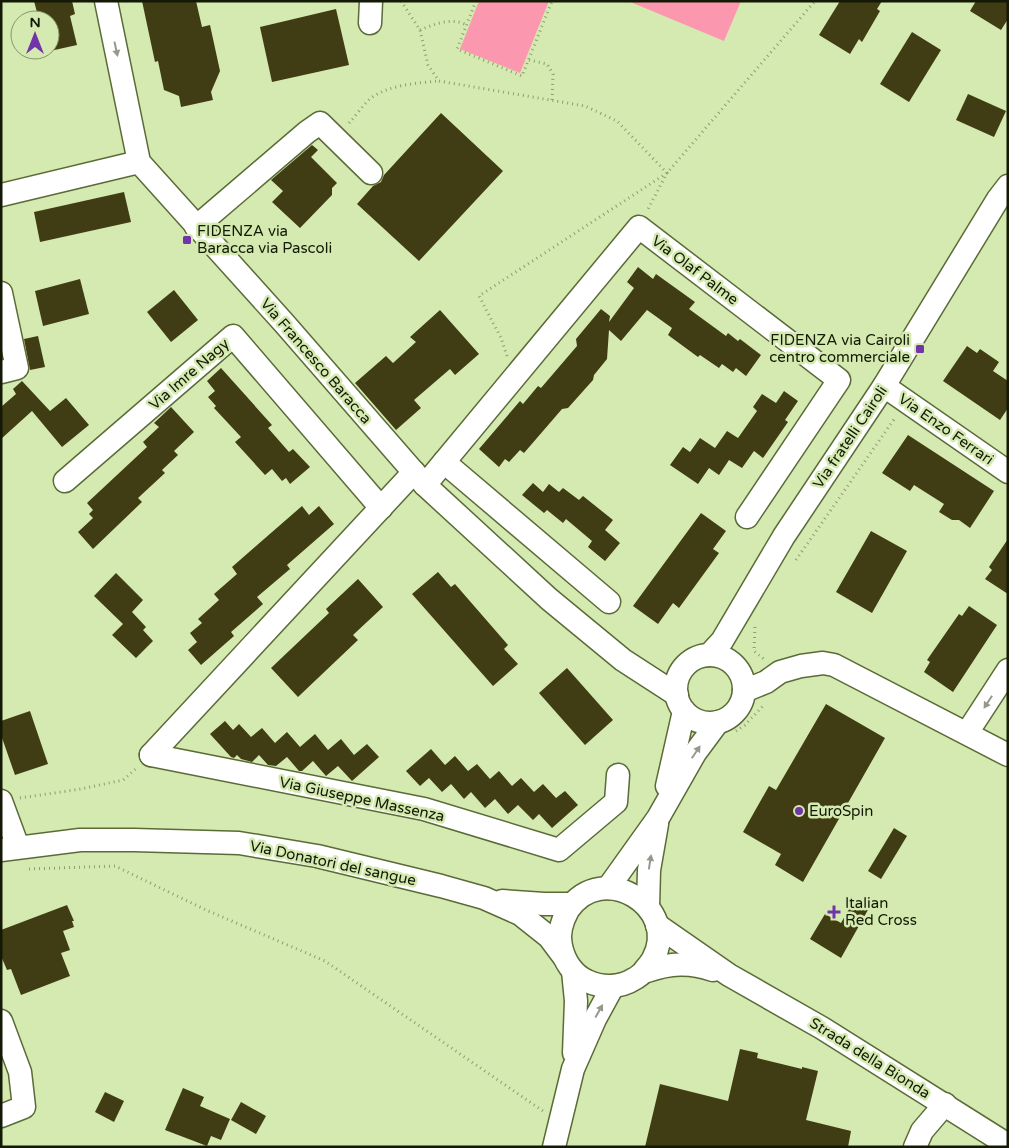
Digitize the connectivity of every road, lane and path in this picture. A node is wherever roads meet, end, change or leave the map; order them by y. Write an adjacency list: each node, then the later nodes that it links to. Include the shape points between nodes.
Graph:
1 (106, 1): 12 (street, Via Francesco Baracca, one-way to 12)
2 (400, 1): 7 (path)
3 (476, 1): 6 (path)
4 (552, 1): 8 (path)
5 (815, 1): 14 (path)
6 (467, 25): 7 (path, via 452,21); 8 (path, via 457,50 522,76)
7 (420, 30): 9 (path, via 428,64)
8 (529, 60): 10 (path, via 547,64 553,74)
9 (439, 82): 10 (path); 11 (path, via 410,83 370,99)
10 (552, 101): 14 (path, via 585,106 617,121)
11 (334, 137): 13 (street); 17 (street, via 320,123)
12 (139, 162): 16 (street); 17 (street, Via Francesco Baracca)
13 (371, 173)
14 (667, 173): 18 (path); 20 (path, via 479,296 501,338)
15 (1008, 186): 22 (street, Via fratelli Cairoli)
16 (1, 195)
17 (196, 227): 26 (street, Via Francesco Baracca)
18 (639, 228): 24 (street, Via Olaf Palme); 29 (street, Via Olaf Palme, via 839,380)
19 (1, 293): 21 (street, via 18,368)
20 (508, 360)
21 (1, 372)
22 (884, 386): 23 (street, Via Enzo Ferrari); 32 (street, Via fratelli Cairoli)
23 (906, 402): 25 (street, Via Enzo Ferrari); 30 (path)
24 (444, 462): 26 (street, Via Olaf Palme); 31 (street)
25 (1008, 472)
26 (419, 478): 28 (street); 35 (street, Via Francesco Baracca, via 550,599)
27 (65, 481): 28 (street, Via Imre Nagy, via 233,336)
28 (380, 508): 44 (street)
29 (747, 517)
30 (795, 562)
31 (609, 602)
32 (738, 611): 34 (street, Via fratelli Cairoli, via 722,641); 36 (street, Via fratelli Cairoli)
33 (755, 626): 38 (path, via 754,650 766,661 775,662)
34 (699, 659): 35 (street, Via Francesco Baracca, via 658,666); 36 (street, via 719,656); 41 (street, via 683,669 678,677)
35 (624, 660): 41 (street, Via Francesco Baracca)
36 (736, 666): 38 (street); 39 (street, via 742,675)
37 (1008, 670): 43 (street, one-way to 43)
38 (780, 672): 39 (street); 43 (street, via 823,663 834,665)
39 (744, 691): 42 (street, via 740,705 727,718)
40 (767, 702): 42 (path, via 745,725)
41 (680, 703): 42 (street, via 691,717); 48 (street)
42 (724, 728): 48 (street, one-way to 42, via 695,753)
43 (967, 733): 45 (street)
44 (151, 755): 46 (street, Via Giuseppe Massenza, via 424,809 559,850 616,802); 47 (path, via 123,780)
45 (1008, 755)
46 (618, 775)
47 (10, 800): 49 (street)
48 (660, 813): 51 (street); 54 (street, one-way to 48, via 649,870)
49 (10, 848): 52 (street, Via Donatori del sangue, via 80,840 239,843 316,856)
50 (27, 869): 63 (path, via 115,866 206,910 326,961)
51 (608, 888): 53 (street, via 594,890); 54 (street, via 623,890 637,897)
52 (484, 898): 53 (street, Via Donatori del sangue); 55 (street, Via Donatori del sangue, via 520,914 549,937)
53 (572, 904): 55 (street, via 560,929 560,944)
54 (652, 916): 56 (street, via 658,941 654,958); 57 (street, Strada della Bionda)
55 (568, 964): 58 (street, via 585,980 599,986); 60 (street, via 576,1001)
56 (644, 971): 57 (street, Strada della Bionda, via 690,964); 58 (street, via 625,984)
57 (729, 976): 61 (street, Strada della Bionda, via 822,1028)
58 (613, 986): 60 (street, one-way to 58)
59 (1, 1021): 62 (street, via 20,1072 24,1107)
60 (573, 1069): 63 (street)
61 (945, 1104): 64 (street, Strada della Bionda); 66 (street, via 922,1131)
62 (1, 1116)
63 (560, 1122): 65 (street)
64 (1008, 1145)
65 (554, 1147)
66 (916, 1147)

